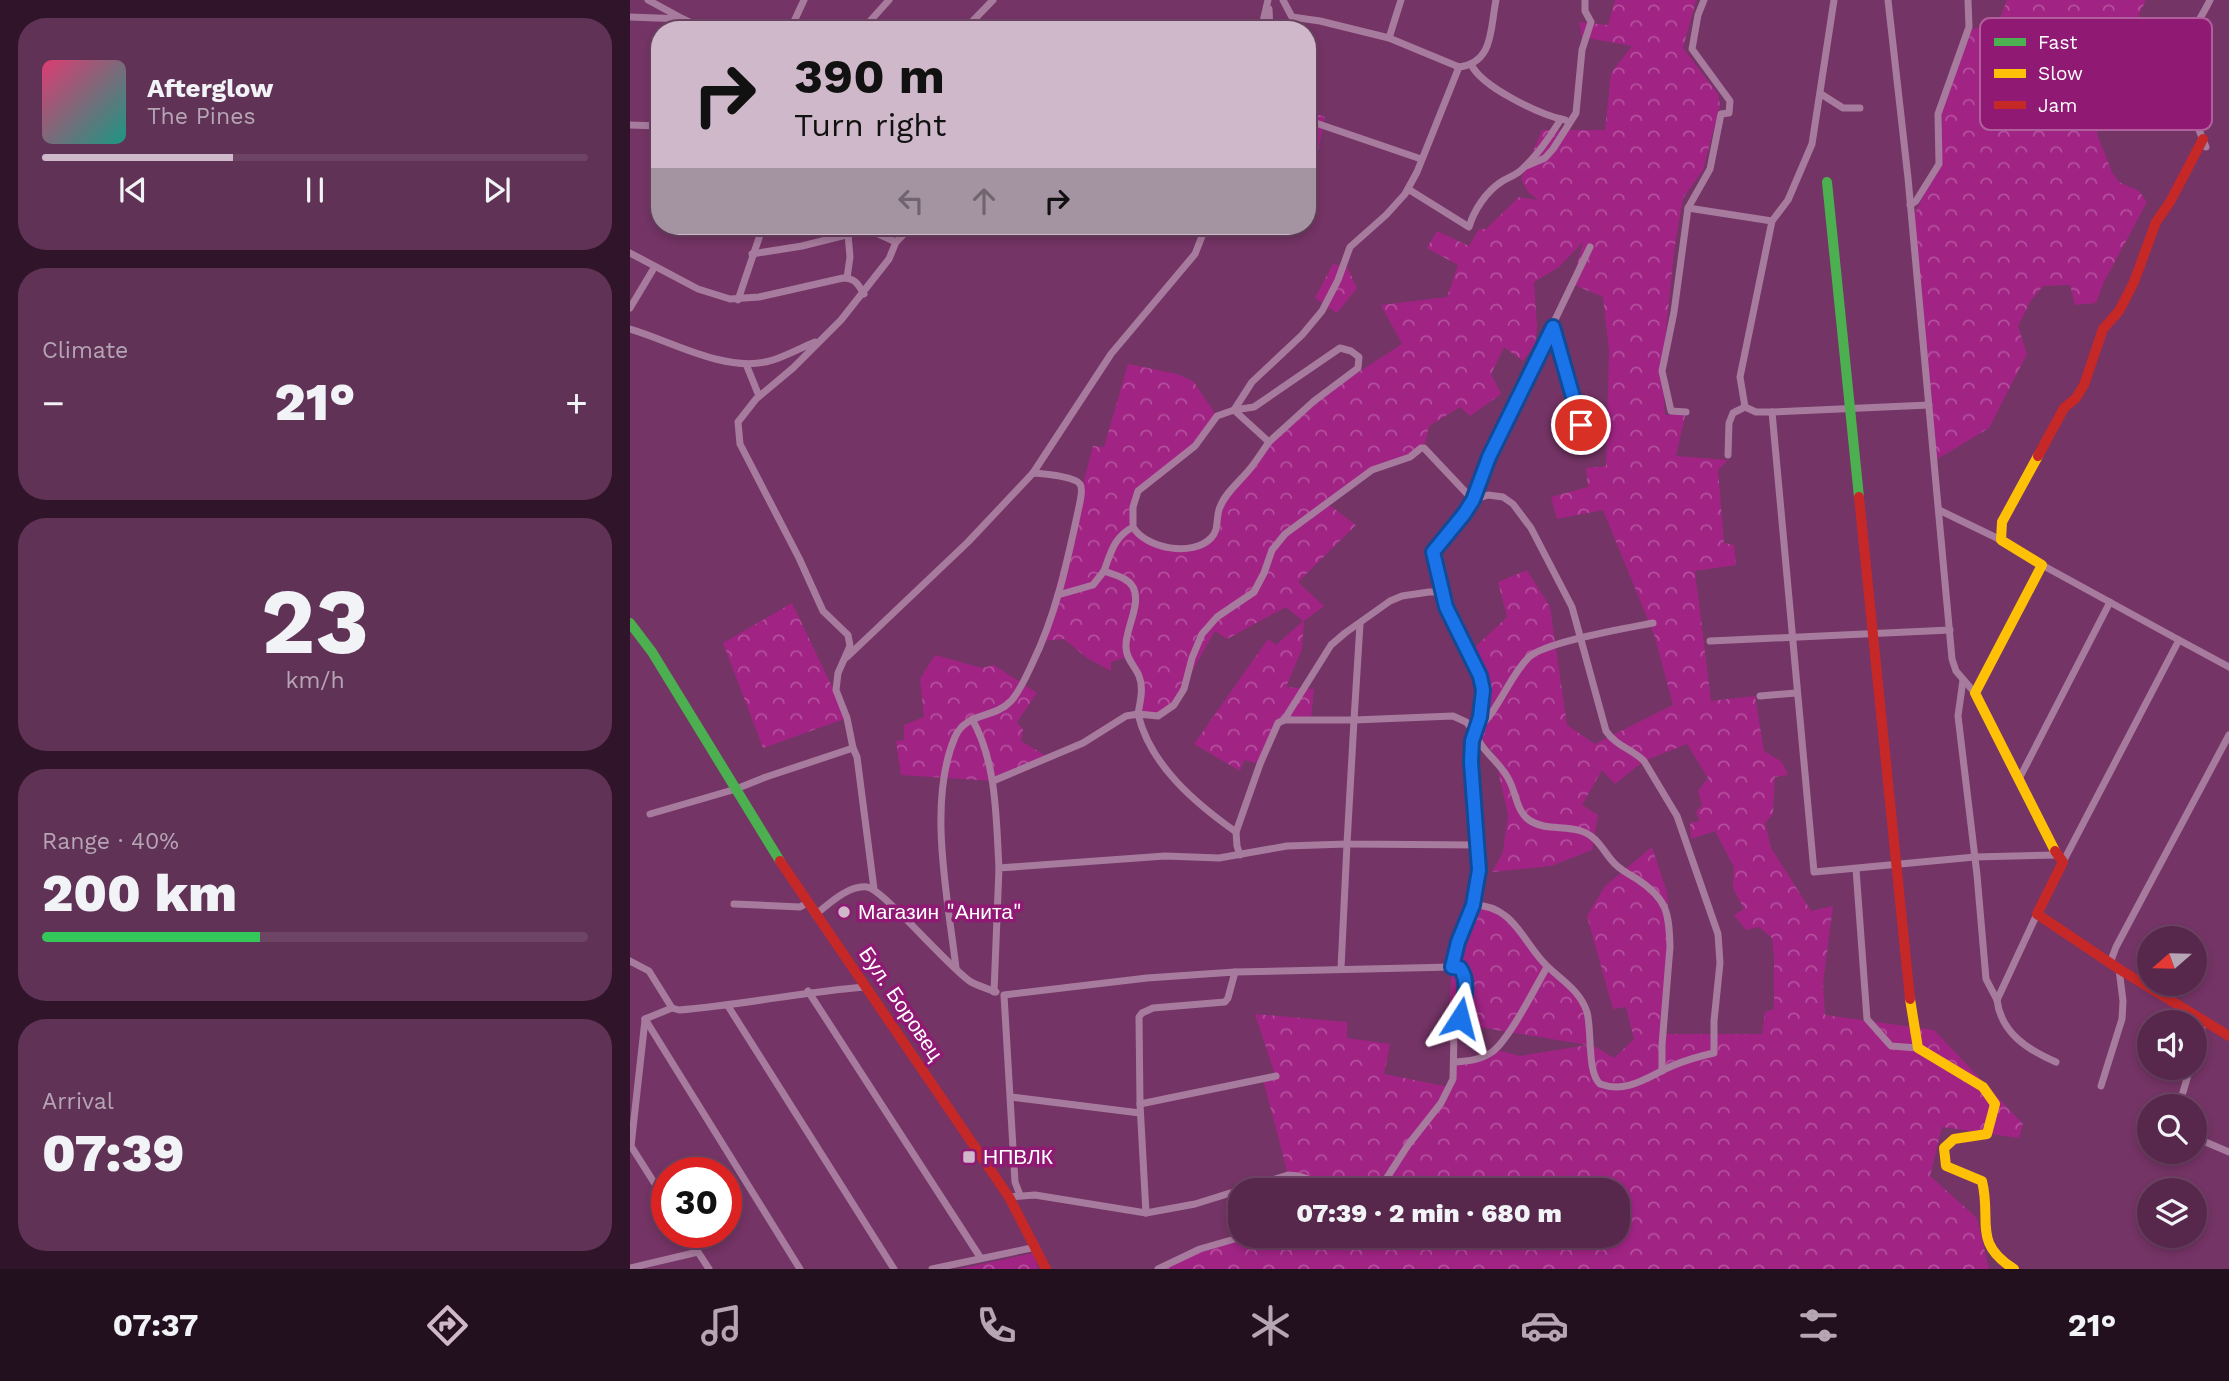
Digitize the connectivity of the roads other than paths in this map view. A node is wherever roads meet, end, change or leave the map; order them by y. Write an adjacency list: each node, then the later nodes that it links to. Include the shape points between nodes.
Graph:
1 (648, 0): 17 (street)
2 (804, 0): 19 (street)
3 (889, 0): 20 (street)
4 (993, 0): 21 (street)
5 (1283, 0): 24 (street, via 1293,17)
6 (1401, 0): 24 (street)
7 (1496, 0): 25 (street, via 1484,54)
8 (1585, 0): 29 (street, via 1591,22 1582,50)
9 (1704, 0): 41 (street, via 1692,49 1730,101 1729,113 1721,114 1710,169)
10 (1835, 0): 27 (street)
11 (1888, 0): 40 (street)
12 (1968, 0): 40 (street, via 1969,27 1938,114 1939,164)
13 (2210, 0): 16 (street)
14 (1267, 3): 22 (street); 23 (street)
15 (630, 17): 17 (street)
16 (2200, 18)
17 (684, 19): 18 (street)
18 (688, 21)
19 (794, 21)
20 (870, 21)
21 (973, 21)
22 (1263, 21)
23 (1270, 21)
24 (1389, 38): 26 (street)
25 (1471, 64): 26 (street); 30 (street, via 1492,85)
26 (1459, 67): 36 (street)
27 (1821, 94): 28 (street, via 1843,108); 42 (street, via 1812,144 1788,200)
28 (1860, 108)
29 (1576, 113): 30 (street); 37 (street, via 1545,158)
30 (1561, 119): 37 (street)
31 (1316, 123): 36 (street)
32 (630, 125): 33 (street)
33 (651, 126)
34 (2200, 130): 35 (street)
35 (2204, 143): 76 (street, via 2156,222 2134,282 2103,329 2084,384 2064,408 2002,522)
36 (1421, 159): 39 (street)
37 (1525, 166): 39 (street, via 1496,186 1473,214 1469,227)
38 (1827, 182): 65 (street)
39 (1408, 189): 66 (street, via 1350,247 1322,311 1252,382)
40 (1910, 205): 63 (street)
41 (1688, 208): 42 (street); 67 (street, via 1662,371 1671,411)
42 (1772, 221): 64 (street, via 1740,377)
43 (759, 235): 52 (street)
44 (844, 235): 52 (street)
45 (848, 235): 54 (street)
46 (878, 235): 49 (street)
47 (903, 235): 49 (street)
48 (1202, 235): 72 (street, via 1195,254 1111,354)
49 (896, 242): 55 (street)
50 (1590, 247): 58 (street)
51 (630, 253): 53 (street)
52 (752, 254): 56 (street)
53 (654, 268): 56 (street, via 711,295); 57 (street)
54 (847, 278): 55 (street, via 856,281); 56 (street)
55 (864, 294): 60 (street)
56 (738, 300)
57 (630, 308)
58 (1553, 327): 70 (street); 73 (street, via 1489,457)
59 (630, 329): 61 (street, via 719,360)
60 (819, 341): 61 (street, via 766,362); 62 (street)
61 (746, 364): 62 (street)
62 (760, 396): 91 (street, via 738,422 740,444 822,611 848,635)
63 (1929, 405): 65 (street); 74 (street)
64 (1745, 407): 68 (street); 71 (street, via 1733,413 1729,423)
65 (1850, 407): 68 (street); 86 (street)
66 (1234, 410): 69 (street); 69 (street, via 1254,407 1333,351 1346,349 1359,357 1358,368); 75 (street, via 1217,416 1195,446 1138,491)
67 (1686, 412)
68 (1772, 412): 87 (street)
69 (1269, 442): 75 (street, via 1220,505 1217,530 1207,541 1191,549 1177,549 1152,541)
70 (1586, 443)
71 (1728, 455)
72 (1033, 473): 79 (street, via 1071,479 1081,488); 91 (street)
73 (1473, 500): 80 (street, via 1433,552); 88 (street, via 1503,497 1518,510 1572,607); 97 (street, via 1424,448 1372,470 1277,543 1254,592 1217,617 1202,634 1174,705 1158,716)
74 (1939, 510): 76 (street); 85 (street)
75 (1133, 527): 78 (street, via 1115,542)
76 (2001, 540): 77 (street)
77 (2042, 565): 81 (street); 95 (street)
78 (1104, 571): 79 (street, via 1093,584); 97 (street, via 1129,582 1135,593 1126,647 1142,685)
79 (1058, 595): 98 (street, via 1016,695 996,711)
80 (1443, 596): 84 (street, via 1436,592 1402,596); 101 (street, via 1482,683 1482,706)
81 (2110, 602): 89 (street); 104 (street)
82 (630, 623): 106 (street, Бул. Боровец)
83 (1653, 623): 88 (street)
84 (1360, 624): 99 (street, via 1331,645); 100 (street)
85 (1950, 630): 86 (street); 93 (street, via 1952,659)
86 (1872, 633): 87 (street); 114 (street)
87 (1793, 636): 90 (street); 94 (street)
88 (1581, 639): 101 (street, via 1531,654 1497,708); 144 (street, via 1606,731 1644,761 1670,803 1718,934 1714,1053)
89 (2179, 640): 92 (street); 113 (street)
90 (1710, 641)
91 (847, 657): 103 (street, via 836,690)
92 (2229, 667)
93 (1963, 680): 95 (street); 112 (street, via 1958,716)
94 (1797, 693): 96 (street); 116 (street, via 1814,872)
95 (1975, 693): 104 (street)
96 (1760, 696)
97 (1138, 714): 105 (street); 108 (street, via 1146,738 1167,771)
98 (972, 719): 105 (street); 127 (street, via 961,727 953,745 939,818)
99 (1284, 720): 100 (street); 108 (street, via 1272,734)
100 (1354, 720): 101 (street, via 1453,716); 109 (street)
101 (1474, 731): 110 (street, via 1471,762); 144 (street, via 1481,748 1507,776 1528,820 1588,833 1615,864 1662,899 1670,947)
102 (2229, 735): 124 (street, via 2116,947)
103 (853, 748): 106 (street); 117 (street)
104 (2019, 779): 113 (street)
105 (993, 781): 115 (street)
106 (736, 789): 107 (street); 118 (street, Бул. Боровец)
107 (650, 814)
108 (1236, 832): 111 (street)
109 (1347, 844): 110 (street); 111 (street, via 1287,846); 128 (street)
110 (1477, 845): 120 (street, via 1479,870)
111 (1240, 855): 115 (street)
112 (1975, 857): 113 (street); 114 (street); 134 (street, via 1986,979)
113 (2060, 859): 121 (street)
114 (1895, 864): 116 (street); 141 (street)
115 (999, 868): 132 (street)
116 (1856, 869): 141 (street, via 1867,1019 1891,1046)
117 (874, 889): 122 (street, via 855,889); 127 (street)
118 (807, 902): 119 (street, via 800,907); 122 (street, Бул. Боровец)
119 (734, 904)
120 (1473, 905): 125 (street); 126 (street, via 1490,907 1509,919)
121 (2037, 914): 124 (street); 134 (street)
122 (815, 915): 130 (street, Бул. Боровец)
123 (630, 961): 136 (street, via 649,971)
124 (2115, 966): 137 (street); 146 (street, via 2122,1019)
125 (1452, 967): 128 (street); 142 (street, via 1460,968 1465,980 1465,999 1454,1032)
126 (1547, 967): 142 (street, via 1494,1051 1475,1060); 144 (street, via 1573,989 1586,1010 1596,1081 1606,1087 1624,1087)
127 (956, 968): 132 (street, via 971,982)
128 (1341, 968): 129 (street)
129 (1235, 972): 133 (street); 148 (street, via 1225,1002 1142,1013 1138,1023)
130 (865, 987): 131 (street); 159 (street, Бул. Боровец)
131 (808, 991): 135 (street); 165 (street)
132 (994, 992): 133 (street)
133 (1004, 995): 147 (street)
134 (1997, 1000): 143 (street, via 2008,1030 2017,1040)
135 (728, 1006): 136 (street); 169 (street)
136 (672, 1008): 138 (street)
137 (2186, 1010)
138 (645, 1019): 150 (street); 168 (street)
139 (2207, 1023): 140 (street)
140 (2229, 1036)
141 (1918, 1048): 173 (street, via 1983,1087 1995,1104 1987,1134 1951,1139 1942,1156 1946,1166 1982,1181 1990,1251)
142 (1455, 1062): 156 (street, via 1441,1104)
143 (2056, 1062)
144 (1662, 1071)
145 (1276, 1076): 148 (street)
146 (2101, 1086)
147 (1011, 1097): 148 (street); 158 (street, via 1015,1182)
148 (1140, 1108): 160 (street)
149 (2207, 1143): 151 (street)
150 (631, 1146): 152 (street); 153 (street)
151 (2229, 1152)
152 (630, 1154)
153 (651, 1178)
154 (1278, 1178): 155 (street)
155 (1307, 1178)
156 (1387, 1178)
157 (1228, 1193): 160 (street)
158 (1020, 1195): 159 (street); 160 (street)
159 (1009, 1197): 162 (street, Бул. Боровец)
160 (1146, 1213)
161 (1228, 1241): 172 (street)
162 (1036, 1247): 165 (street); 171 (street, Бул. Боровец)
163 (695, 1248): 164 (street)
164 (698, 1252): 166 (street); 167 (street)
165 (980, 1257): 170 (street)
166 (630, 1268)
167 (709, 1269)
168 (800, 1269)
169 (894, 1269)
170 (932, 1269)
171 (1046, 1269)
172 (1158, 1269)
173 (2014, 1269)

